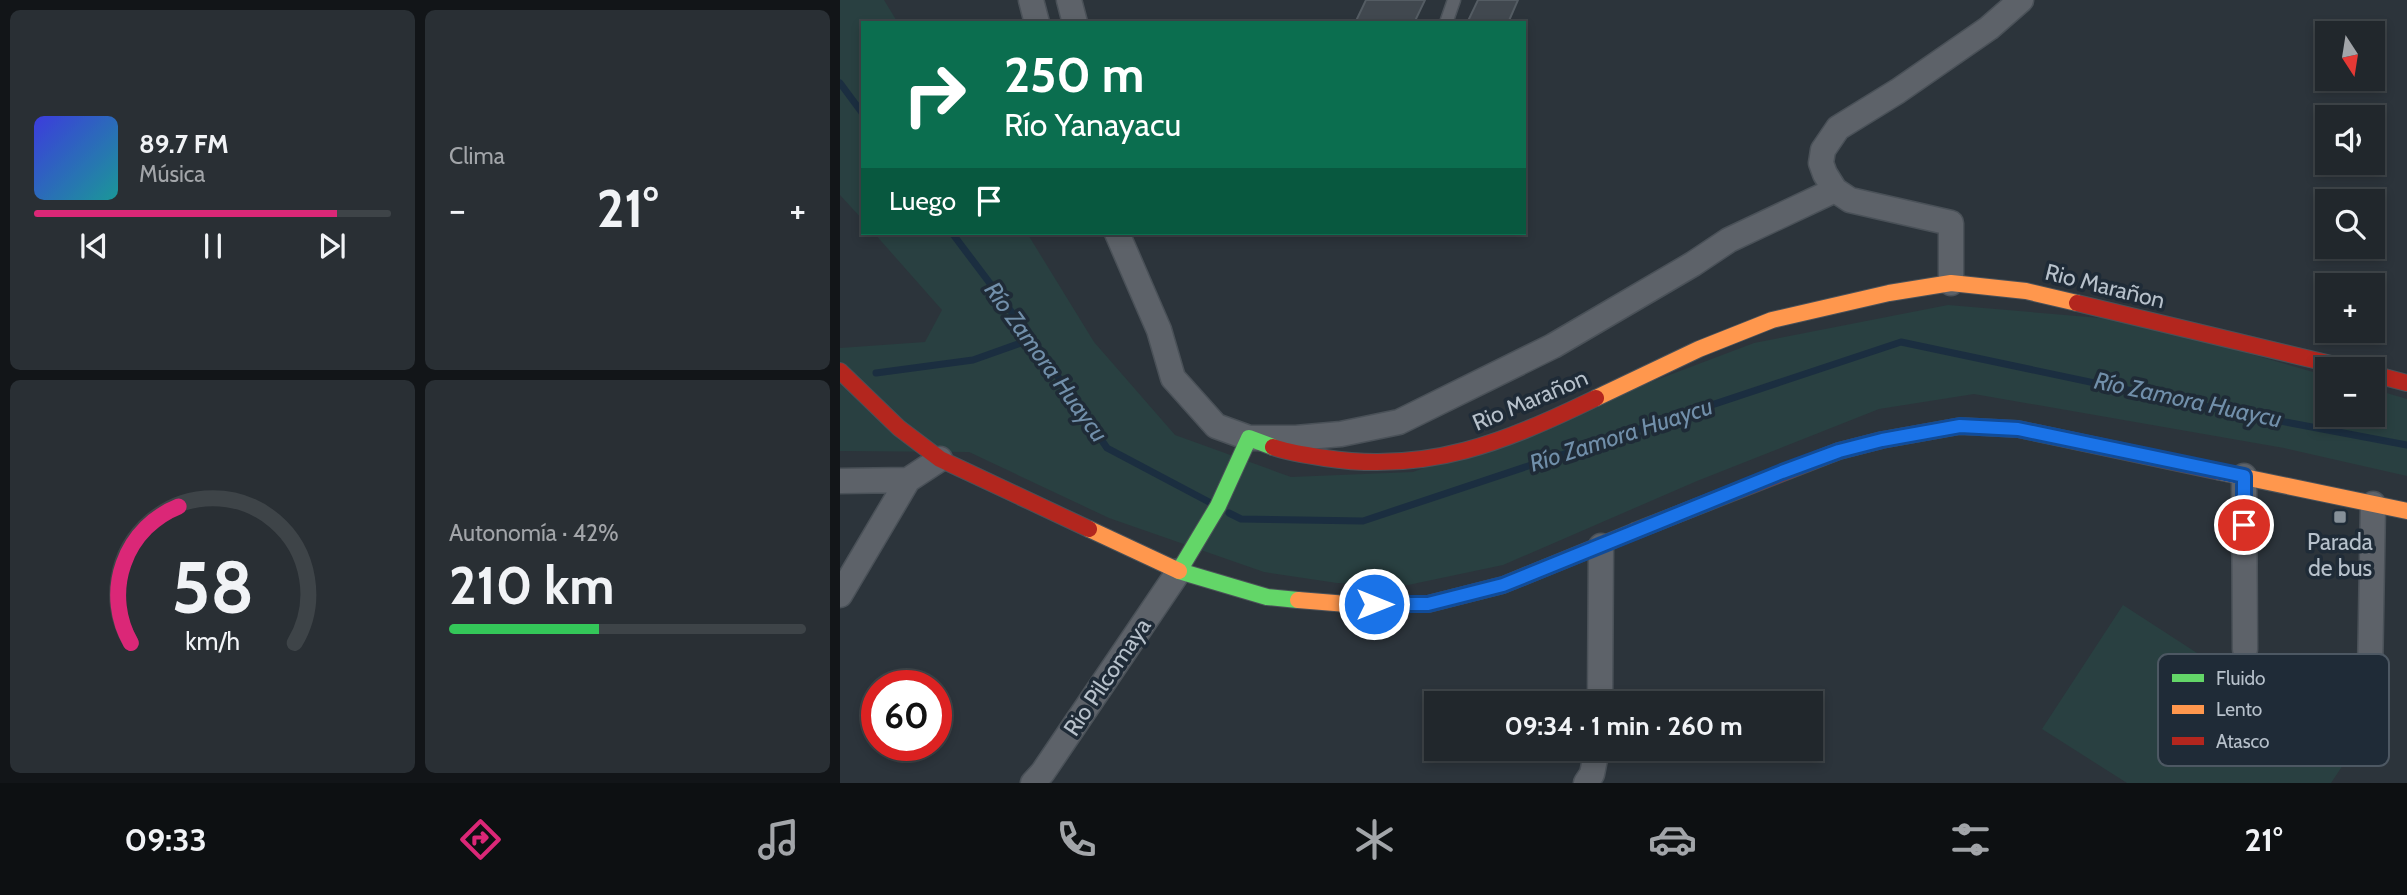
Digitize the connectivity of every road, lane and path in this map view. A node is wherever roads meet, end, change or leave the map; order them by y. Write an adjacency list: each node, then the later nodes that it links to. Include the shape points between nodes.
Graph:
1 (1031, 0): 5 (street)
2 (1069, 0): 6 (street)
3 (1454, 0): 7 (lane)
4 (2021, 0): 8 (street, via 1989,28 1838,128 1823,150 1821,163)
5 (1036, 21)
6 (1074, 21)
7 (1447, 21)
8 (1835, 190): 10 (street, via 1850,200 1951,223); 15 (street, via 1729,240 1553,346 1399,422 1318,436)
9 (1118, 235): 15 (street, via 1159,330 1173,378 1216,426)
10 (1951, 283): 11 (main road, Rio Marañon, via 2026,290); 15 (main road, Rio Marañon, via 1772,320 1699,349 1534,428 1459,454 1404,462 1345,461 1283,451)
11 (2315, 360)
12 (840, 371): 16 (main road, via 899,428)
13 (2385, 377): 14 (main road)
14 (2407, 383)
15 (1249, 438): 23 (main road, via 1232,483)
16 (940, 459): 18 (street); 23 (main road)
17 (2244, 476): 20 (main road); 22 (main road, via 2018,429 1960,426 1839,451); 25 (street)
18 (908, 480): 19 (street); 24 (street)
19 (840, 481)
20 (2373, 504): 21 (main road); 26 (street)
21 (2407, 511)
22 (1601, 546): 23 (main road, via 1503,585 1428,604 1347,604 1267,597); 27 (street)
23 (1179, 570): 29 (street, Rio Pilcomaya)
24 (840, 596)
25 (2245, 649)
26 (2370, 654)
27 (1600, 691)
28 (1595, 761): 30 (street)
29 (1033, 783)
30 (1586, 783)

